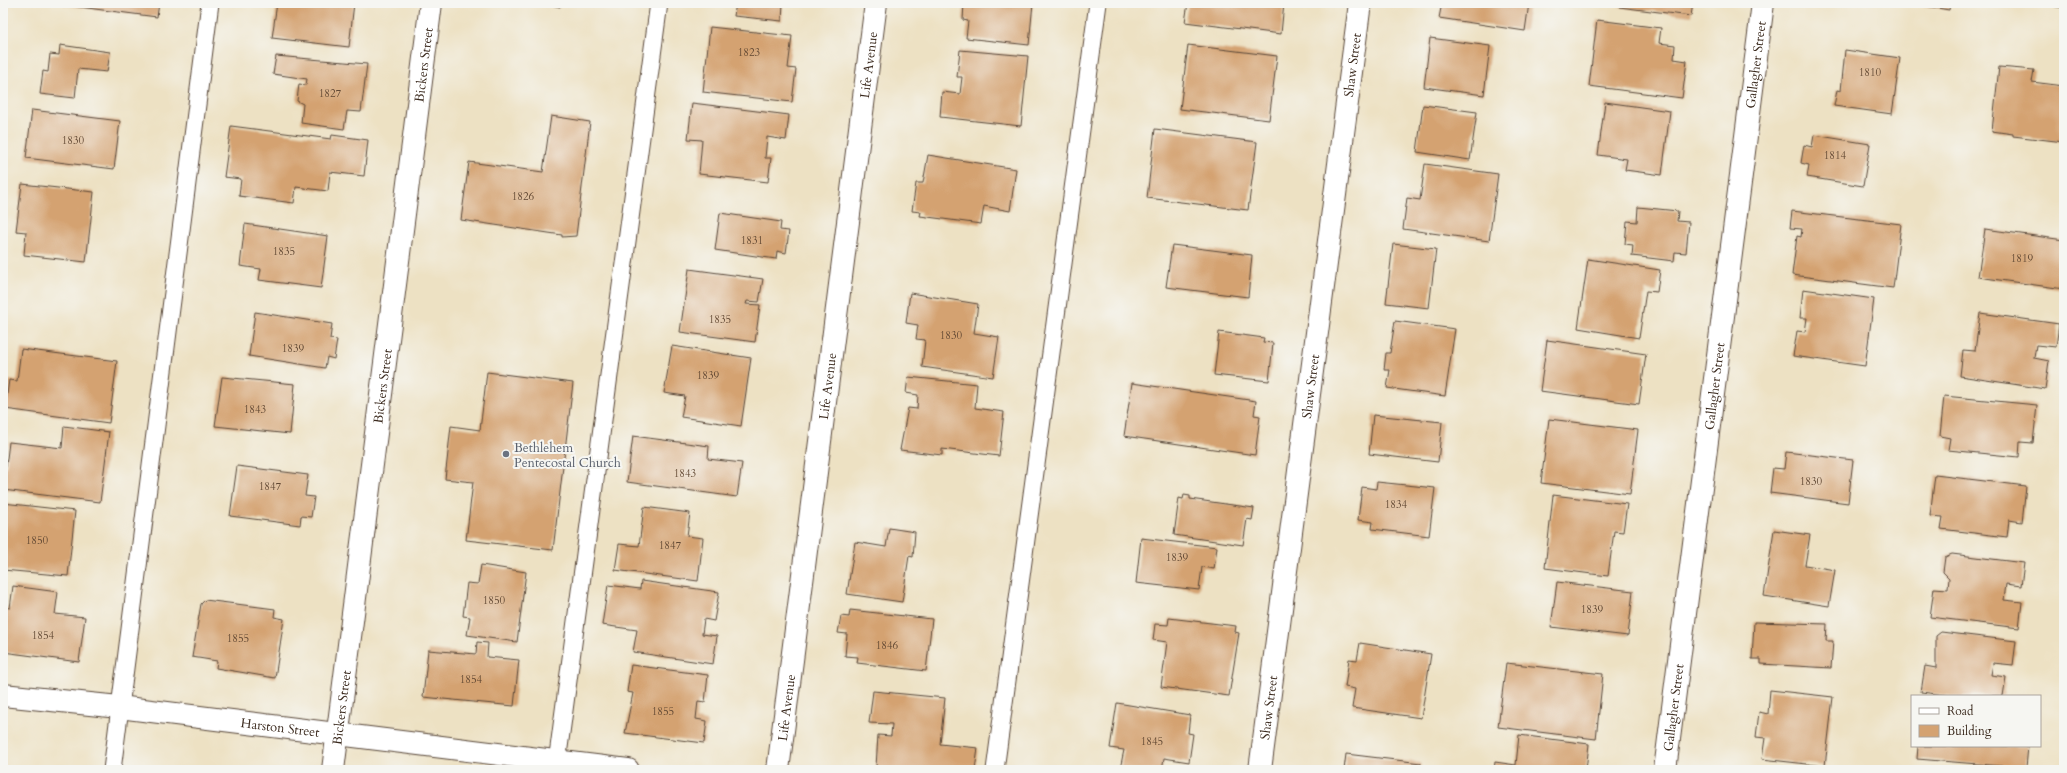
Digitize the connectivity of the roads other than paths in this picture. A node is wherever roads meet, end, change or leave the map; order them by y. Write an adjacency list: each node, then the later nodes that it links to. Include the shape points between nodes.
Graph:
1 (210, 3): 9 (lane)
2 (431, 3): 10 (street, Bickers Street)
3 (658, 3): 11 (lane)
4 (876, 3): 15 (street, Life Avenue)
5 (1098, 3): 16 (lane)
6 (1360, 3): 17 (street, Shaw Street)
7 (1763, 3): 18 (street, Gallagher Street)
8 (3, 695): 9 (street, Harston Street)
9 (120, 707): 10 (street, Harston Street); 12 (lane)
10 (338, 735): 11 (street, Harston Street); 13 (street, Bickers Street)
11 (557, 766): 14 (street, Harston Street)
12 (112, 770)
13 (334, 770)
14 (628, 770)
15 (778, 770)
16 (996, 770)
17 (1260, 770)
18 (1665, 770)

